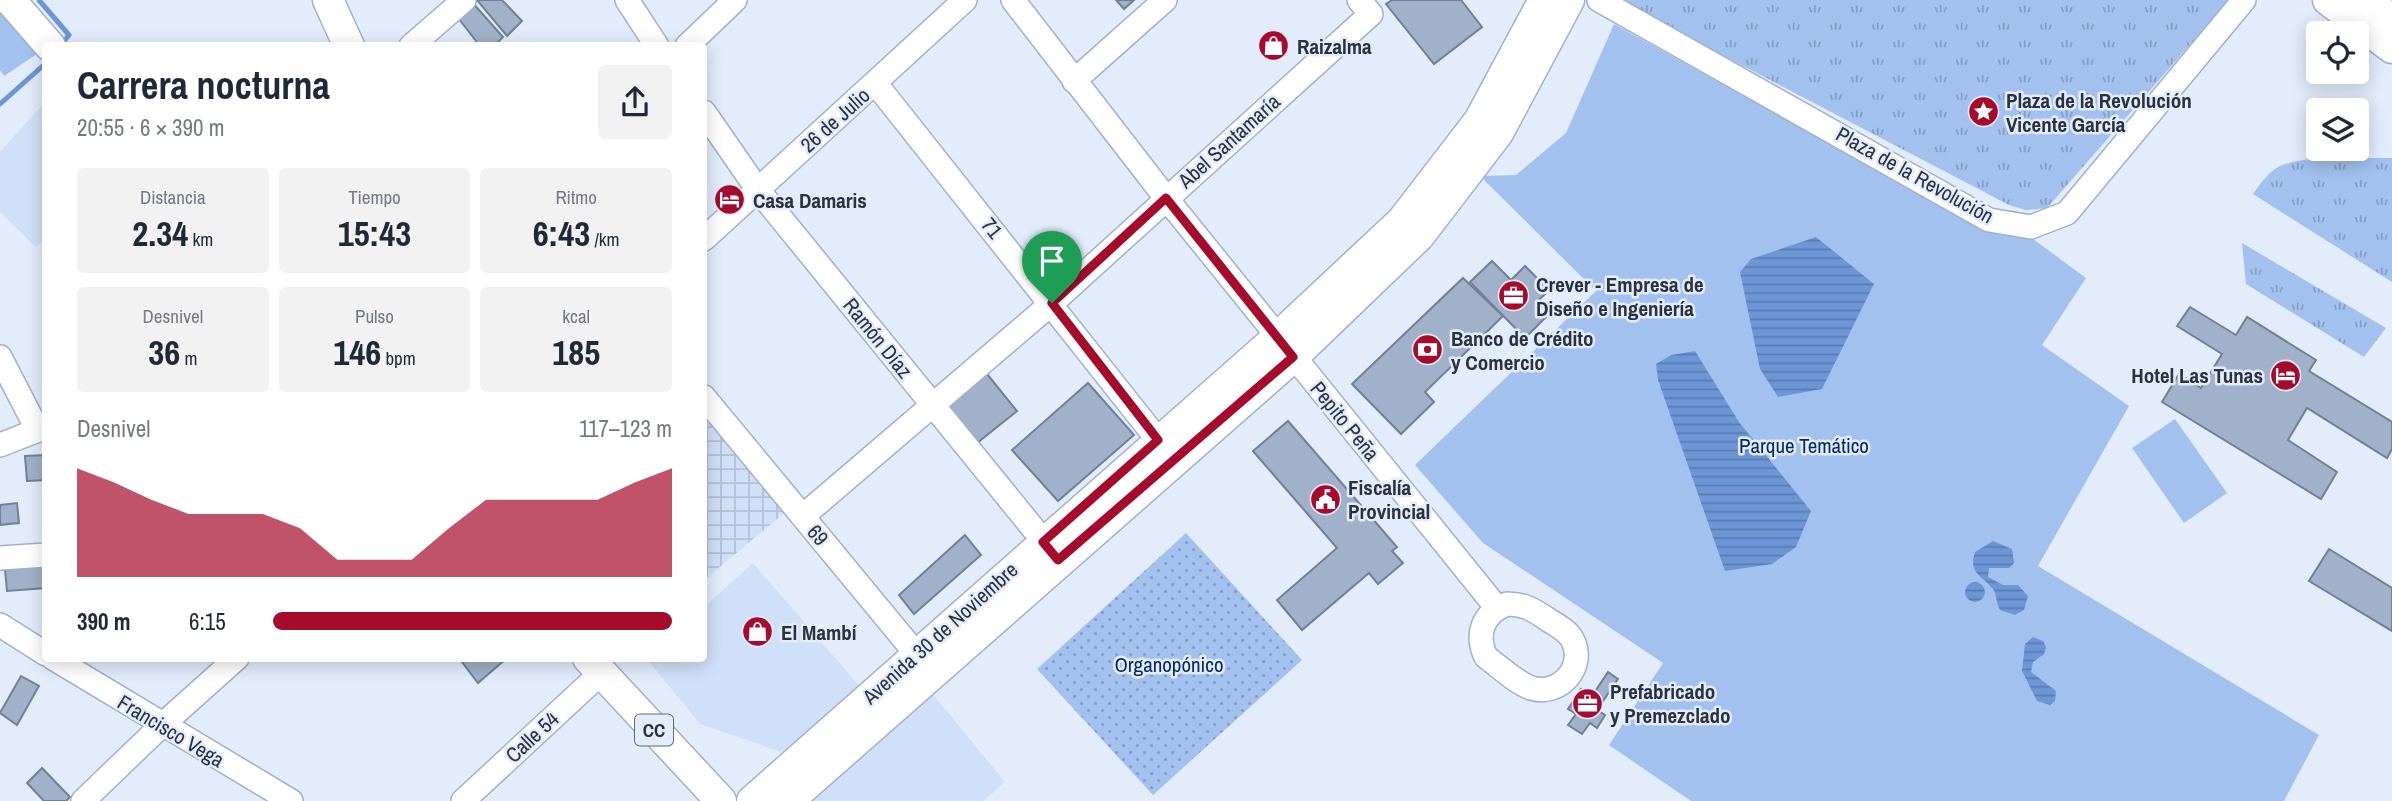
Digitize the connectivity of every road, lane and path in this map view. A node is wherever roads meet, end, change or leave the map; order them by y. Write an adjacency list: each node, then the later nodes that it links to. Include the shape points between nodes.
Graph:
1 (10, 0): 17 (main road)
2 (328, 0): 18 (main road)
3 (464, 0): 19 (street)
4 (627, 0): 20 (street)
5 (735, 0): 21 (street)
6 (965, 0): 24 (street, 26 de Julio)
7 (1013, 0): 23 (street, Pepito Peña)
8 (1165, 0): 23 (street)
9 (1544, 0): 30 (main road, Avenida 30 de Noviembre, via 1479,121 1402,221)
10 (1569, 0): 30 (main road, Avenida 30 de Noviembre, via 1498,133 1419,236)
11 (1599, 0): 12 (street, Plaza de la Revolución, via 1989,220 2031,227 2067,212)
12 (2244, 0)
13 (2328, 0): 22 (main road)
14 (2366, 0): 16 (main road)
15 (1365, 7): 27 (street, Abel Santamaría)
16 (2392, 20)
17 (43, 37)
18 (347, 42)
19 (416, 42)
20 (654, 42)
21 (691, 42)
22 (2392, 48)
23 (1074, 81): 27 (street, Pepito Peña)
24 (876, 84): 26 (street, 26 de Julio); 29 (street, 71)
25 (707, 116): 26 (street, Ramón Díaz)
26 (758, 190): 28 (street, 26 de Julio); 33 (street, Ramón Díaz)
27 (1166, 198): 29 (street, Abel Santamaría); 30 (street, Pepito Peña)
28 (707, 236)
29 (1052, 303): 33 (street, Abel Santamaría); 35 (street, 71)
30 (1285, 347): 35 (main road, Avenida 30 de Noviembre); 38 (main road, Avenida 30 de Noviembre); 41 (street, Pepito Peña)
31 (0, 357): 34 (street)
32 (707, 401): 37 (street, 69)
33 (932, 405): 37 (street, Abel Santamaría); 38 (street, Ramón Díaz)
34 (41, 428): 36 (street)
35 (1158, 440): 38 (main road, Avenida 30 de Noviembre)
36 (0, 445)
37 (803, 516): 46 (street, 69)
38 (1051, 551): 46 (main road, Avenida 30 de Noviembre)
39 (42, 555): 40 (street)
40 (0, 558)
41 (1497, 608)
42 (1, 627): 43 (street)
43 (42, 652)
44 (59, 662): 48 (street, Francisco Vega)
45 (233, 662): 48 (street)
46 (924, 663): 53 (main road, Avenida 30 de Noviembre); 54 (main road, Avenida 30 de Noviembre)
47 (594, 666): 51 (street, Calle 54); 52 (main road, CC)
48 (161, 726): 49 (street); 50 (street, Francisco Vega)
49 (83, 801)
50 (291, 801)
51 (463, 801)
52 (721, 801)
53 (752, 801)
54 (788, 801)

